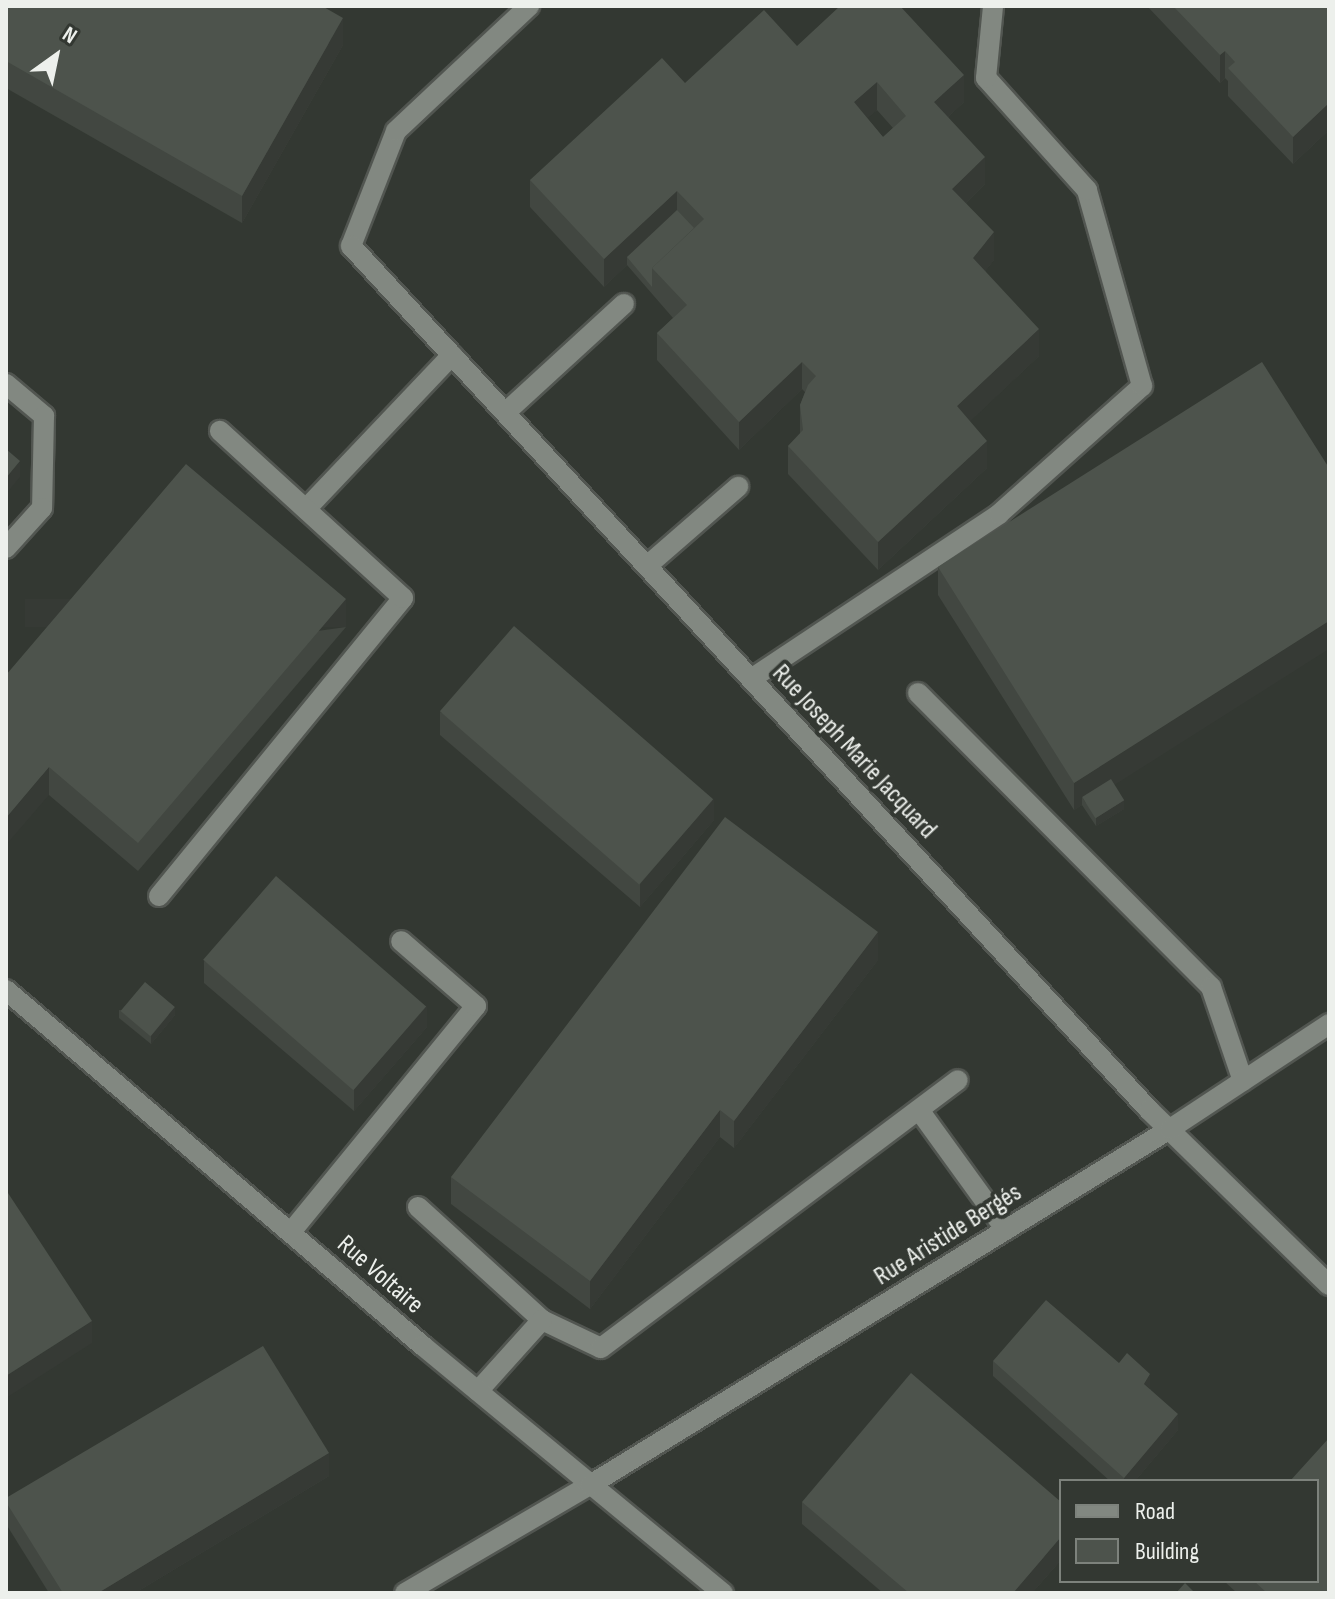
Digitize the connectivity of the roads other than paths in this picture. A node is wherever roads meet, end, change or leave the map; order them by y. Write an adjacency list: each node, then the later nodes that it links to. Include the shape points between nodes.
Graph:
1 (529, 6): 4 (street, Rue Joseph Marie Jacquard, via 396,131 351,246)
2 (993, 6): 12 (street, via 986,78 1087,190 1142,386 999,514)
3 (624, 304): 6 (street)
4 (452, 355): 6 (street, Rue Joseph Marie Jacquard); 9 (street)
5 (6, 384): 10 (street, via 44,416 42,508)
6 (506, 412): 11 (street, Rue Joseph Marie Jacquard)
7 (220, 431): 9 (street)
8 (738, 487): 11 (street)
9 (306, 509): 14 (street, via 403,598)
10 (6, 548)
11 (647, 566): 12 (street, Rue Joseph Marie Jacquard)
12 (751, 679): 21 (street, Rue Joseph Marie Jacquard)
13 (918, 693): 19 (street, via 1211,987)
14 (159, 896)
15 (401, 941): 24 (street, via 476,1006)
16 (6, 990): 24 (street, Rue Voltaire)
17 (1329, 1024): 19 (street, Rue Aristide Bergés)
18 (958, 1080): 20 (street)
19 (1243, 1081): 21 (street, Rue Aristide Bergés)
20 (919, 1110): 23 (street); 26 (street, via 601,1348)
21 (1170, 1129): 23 (street, Rue Aristide Bergés); 25 (street, Rue Joseph Marie Jacquard)
22 (418, 1207): 26 (street)
23 (1006, 1230): 28 (street, Rue Aristide Bergés)
24 (291, 1232): 27 (street, Rue Voltaire)
25 (1329, 1285)
26 (542, 1320): 27 (street)
27 (478, 1391): 28 (street, Rue Voltaire)
28 (590, 1485): 29 (street, Rue Aristide Bergés); 30 (street, Rue Voltaire)
29 (405, 1593)
30 (723, 1593)

